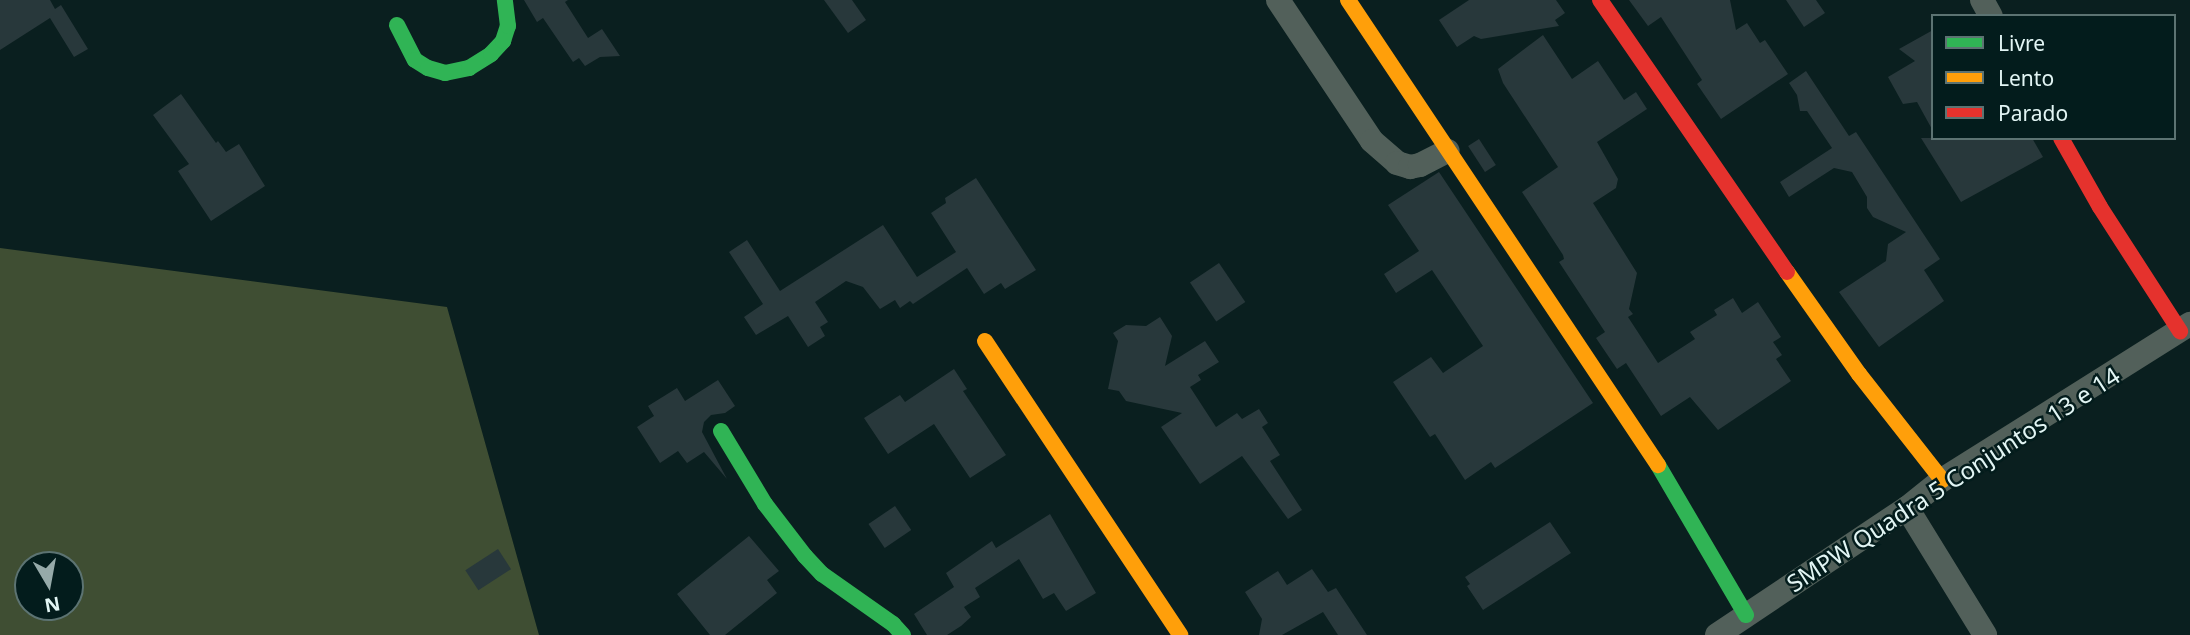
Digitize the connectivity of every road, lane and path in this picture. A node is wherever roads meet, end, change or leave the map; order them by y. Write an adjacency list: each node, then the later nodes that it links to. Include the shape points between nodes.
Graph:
1 (505, 0): 5 (street, via 508,26 503,41 469,68 445,74 415,60)
2 (1278, 0): 7 (street, via 1353,116 1397,163 1420,165)
3 (1348, 0): 7 (street)
4 (1600, 0): 11 (street, via 1859,373)
5 (397, 26)
6 (2062, 140): 8 (street, via 2100,207)
7 (1448, 150): 13 (street, via 1669,482)
8 (2185, 327): 11 (street, SMPW Quadra 5 Conjuntos 13 e 14)
9 (985, 341): 15 (street)
10 (721, 431): 14 (street, via 765,504 805,556)
11 (1942, 480): 12 (street, SMPW Quadra 5 Conjuntos 13 e 14)
12 (1907, 508): 13 (street, SMPW Quadra 5 Conjuntos 13 e 14); 17 (street)
13 (1746, 615): 16 (street, SMPW Quadra 5 Conjuntos 13 e 14)
14 (903, 635)
15 (1180, 635)
16 (1717, 635)
17 (1985, 635)

